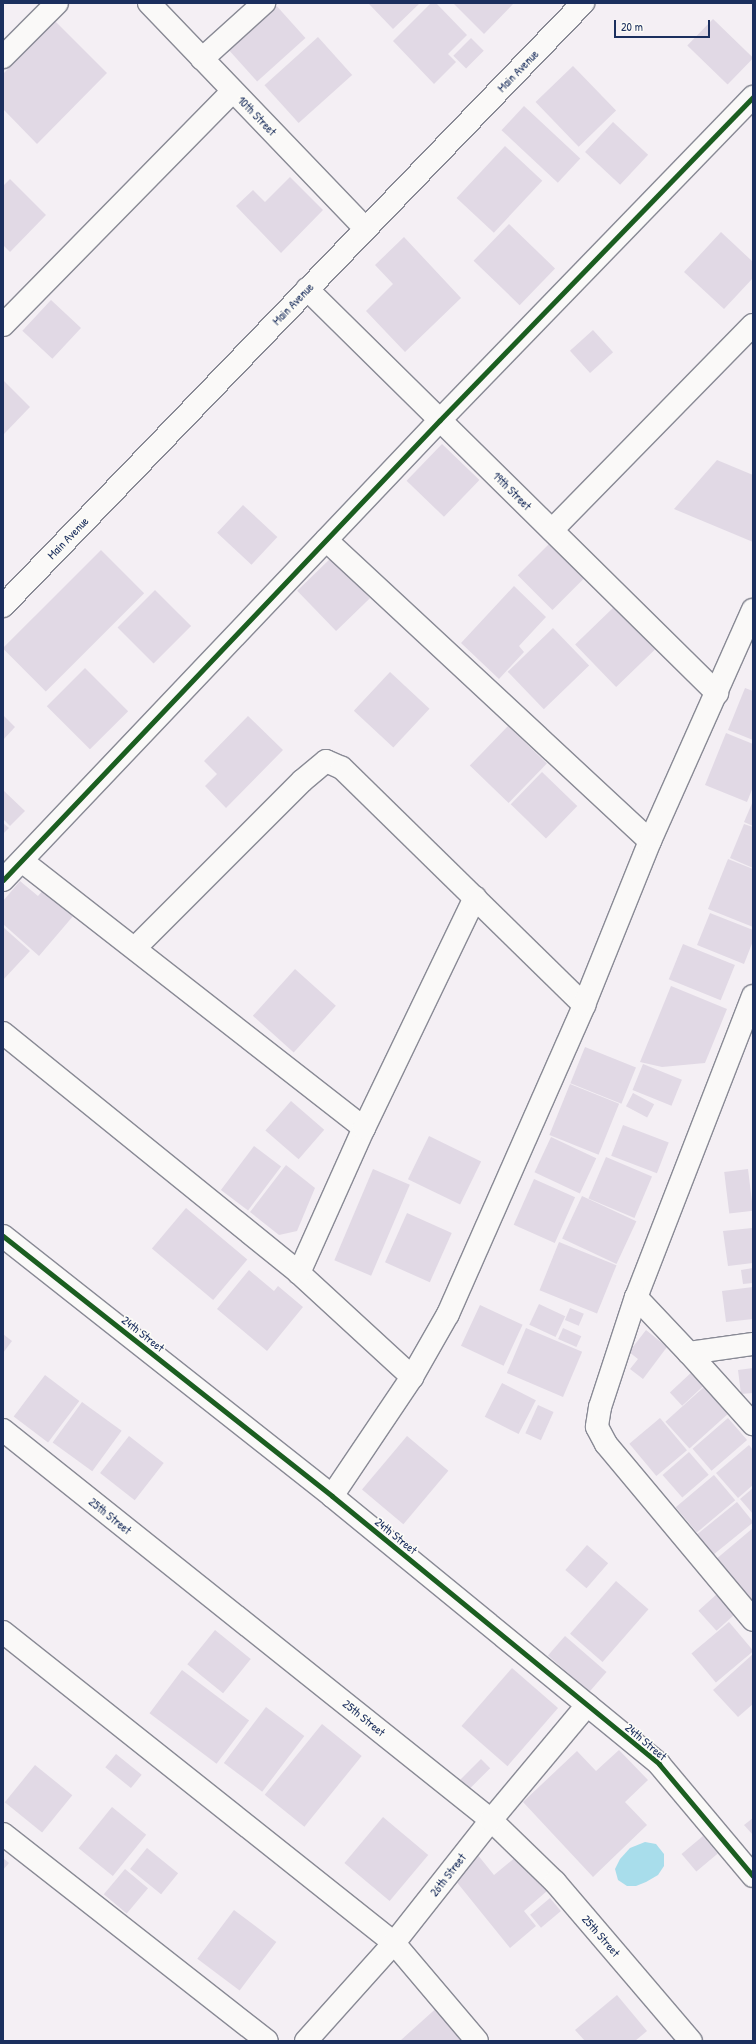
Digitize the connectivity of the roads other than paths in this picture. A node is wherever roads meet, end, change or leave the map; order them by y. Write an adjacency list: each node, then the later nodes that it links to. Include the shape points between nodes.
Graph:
1 (57, 3): 5 (street)
2 (149, 3): 6 (street, 10th Street)
3 (264, 3): 6 (street)
4 (583, 3): 9 (street, Main Avenue)
5 (3, 57)
6 (202, 59): 7 (street, 10th Street)
7 (233, 91): 9 (street, 10th Street); 11 (street)
8 (753, 97): 13 (street)
9 (365, 228): 10 (street, Main Avenue)
10 (307, 290): 13 (street, 19th Street); 16 (street, Main Avenue)
11 (3, 325)
12 (753, 325): 14 (street)
13 (440, 420): 14 (street, 19th Street); 15 (street)
14 (552, 530): 18 (street, 19th Street)
15 (326, 540): 19 (street); 20 (street)
16 (3, 606)
17 (753, 610): 18 (street)
18 (717, 693): 19 (street)
19 (650, 841): 25 (street)
20 (22, 862): 21 (street); 23 (street)
21 (3, 880)
22 (475, 897): 23 (street, via 342,768 326,761 302,781); 25 (street); 28 (street)
23 (135, 948): 28 (street)
24 (753, 996): 27 (street)
25 (584, 1004): 34 (street, via 448,1314)
26 (3, 1033): 30 (street)
27 (746, 1033): 31 (street)
28 (364, 1128): 30 (street)
29 (3, 1236): 37 (street, 24th Street)
30 (299, 1273): 34 (street)
31 (636, 1297): 33 (street); 38 (street, via 598,1416 597,1427 606,1444)
32 (753, 1344): 33 (street)
33 (689, 1353): 35 (street)
34 (412, 1377): 37 (street)
35 (753, 1424)
36 (3, 1430): 41 (street, 25th Street)
37 (332, 1496): 40 (street, 24th Street)
38 (753, 1620)
39 (3, 1632): 44 (street)
40 (587, 1705): 41 (street, 26th Street); 43 (street, 24th Street, via 659,1764)
41 (491, 1820): 44 (street, 26th Street); 48 (street, 25th Street, via 555,1882)
42 (3, 1834): 45 (street)
43 (753, 1876)
44 (394, 1943): 46 (street, 26th Street); 47 (street)
45 (267, 2041)
46 (306, 2041)
47 (477, 2041)
48 (691, 2041)

